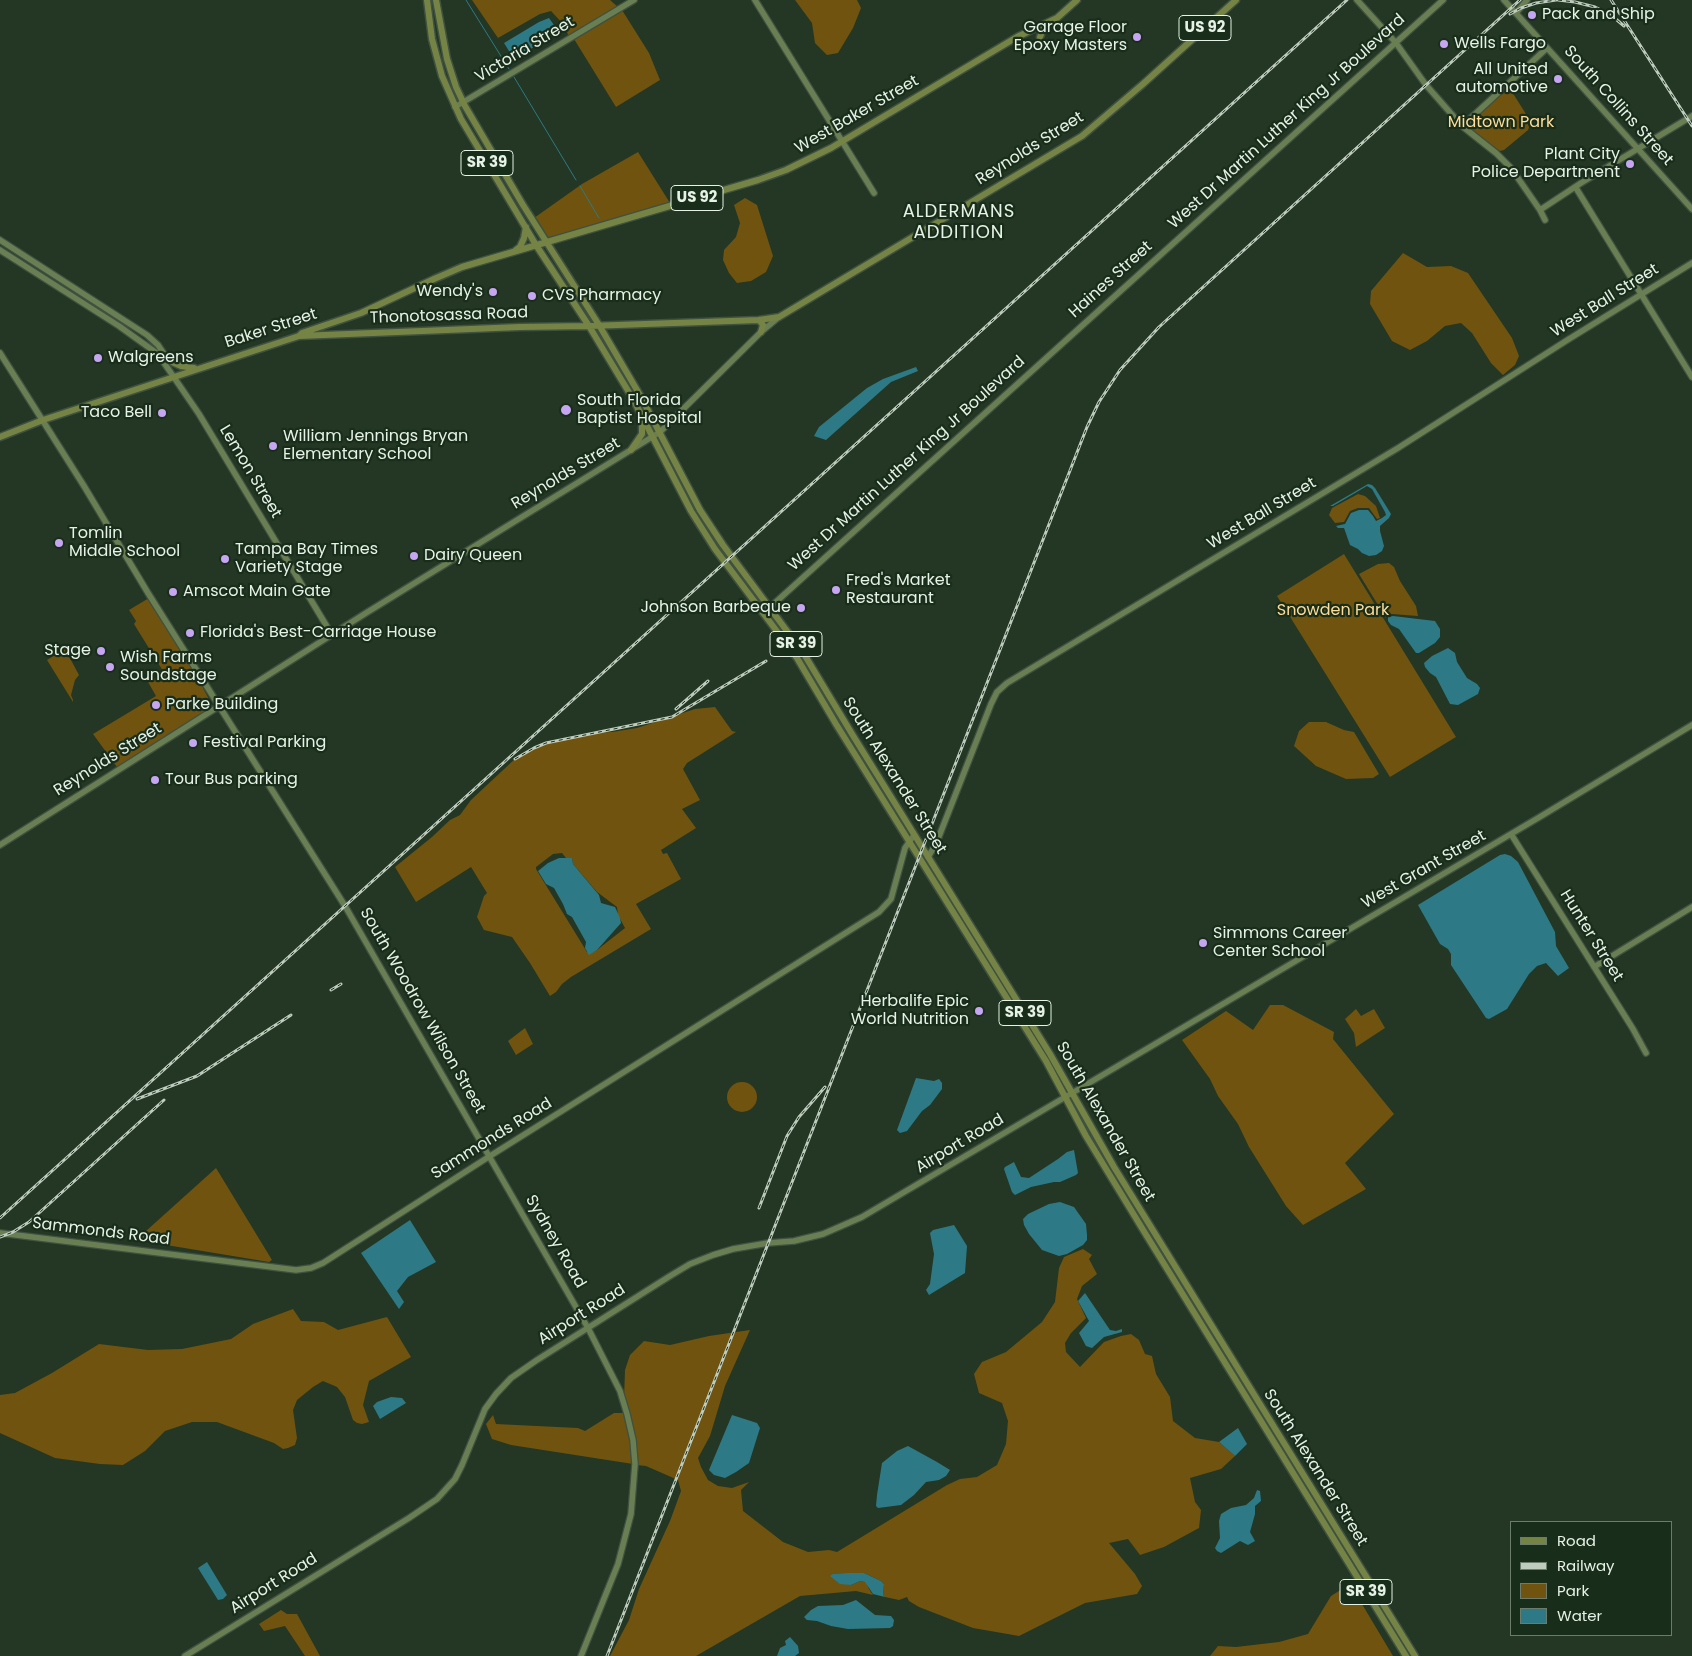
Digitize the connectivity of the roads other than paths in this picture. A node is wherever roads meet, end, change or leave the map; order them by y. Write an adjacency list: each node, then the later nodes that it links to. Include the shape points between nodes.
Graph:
1 (427, 0): 17 (main road, SR 39, via 432,39)
2 (436, 0): 16 (main road, SR 39, via 447,59)
3 (634, 0): 16 (street, Victoria Street)
4 (756, 0): 20 (street)
5 (1077, 0): 12 (main road, West Baker Street / US 92)
6 (1236, 0): 36 (main road, Reynolds Street / US 92, via 1082,136)
7 (1357, 0): 14 (street)
8 (1443, 0): 14 (street, West Dr Martin Luther King Jr Boulevard)
9 (1504, 0): 11 (street, South Collins Street)
10 (1527, 0): 11 (street)
11 (1516, 13): 15 (street, South Collins Street)
12 (1057, 18): 13 (main road, US 92); 20 (main road, West Baker Street / US 92, via 1017,37)
13 (1040, 37)
14 (1396, 43): 19 (street, via 1426,85); 31 (street, West Dr Martin Luther King Jr Boulevard)
15 (1547, 48): 19 (street); 21 (street, South Collins Street)
16 (464, 102): 17 (street, Victoria Street); 29 (main road, SR 39)
17 (455, 107): 27 (main road, SR 39)
18 (1692, 116): 21 (street)
19 (1462, 126): 25 (street, via 1510,168)
20 (843, 142): 23 (street); 29 (main road, West Baker Street / US 92, via 773,175)
21 (1638, 148): 22 (street); 24 (street, South Collins Street)
22 (1576, 188): 25 (street); 35 (street)
23 (874, 193)
24 (1692, 209)
25 (1540, 210): 26 (street)
26 (1545, 220)
27 (526, 226): 30 (main road, SR 39); 33 (main road, via 524,238)
28 (0, 240): 44 (street)
29 (547, 242): 30 (main road, Baker Street / US 92); 38 (main road, SR 39)
30 (536, 245): 33 (main road, Baker Street / US 92); 39 (main road, SR 39)
31 (1171, 245): 42 (street, Haines Street)
32 (0, 250): 43 (street)
33 (516, 250): 41 (main road, Baker Street / US 92, via 448,273 368,311 302,332)
34 (1692, 263): 35 (street, West Ball Street)
35 (1642, 294): 50 (street); 66 (street, West Ball Street, via 1323,494 1007,682 991,704)
36 (779, 317): 37 (main road, Thonotosassa Road / US 92); 40 (street, Reynolds Street)
37 (759, 320): 38 (main road, Thonotosassa Road / US 92); 40 (main road, via 763,325)
38 (599, 325): 39 (main road, Thonotosassa Road); 53 (main road, SR 39)
39 (589, 326): 41 (main road, Thonotosassa Road / US 92); 51 (main road, SR 39)
40 (761, 332): 53 (street, Reynolds Street)
41 (299, 336): 48 (main road, Baker Street / US 92)
42 (1069, 336): 57 (street, West Dr Martin Luther King Jr Boulevard)
43 (139, 340): 44 (street); 46 (street)
44 (156, 343): 46 (street); 47 (street)
45 (0, 353): 52 (street, South Woodrow Wilson Street)
46 (158, 354): 49 (street)
47 (167, 357): 48 (main road, via 181,366); 49 (street)
48 (198, 368): 49 (main road, Baker Street / US 92)
49 (174, 376): 52 (main road, Baker Street / US 92); 59 (street, Lemon Street)
50 (1692, 377)
51 (640, 412): 55 (main road, SR 39); 56 (main road, via 642,434)
52 (43, 420): 54 (main road, Baker Street / US 92); 60 (street, South Woodrow Wilson Street)
53 (660, 432): 55 (street, Reynolds Street); 57 (main road, South Alexander Street / SR 39, via 711,528)
54 (0, 437)
55 (653, 437): 56 (street, Reynolds Street); 58 (main road, South Alexander Street / SR 39, via 699,525)
56 (631, 450): 59 (street, Reynolds Street)
57 (770, 608): 58 (street, West Dr Martin Luther King Jr Boulevard); 63 (main road, South Alexander Street / SR 39, via 804,654)
58 (764, 612): 64 (main road, South Alexander Street / SR 39, via 797,658)
59 (332, 634): 60 (street, Reynolds Street)
60 (220, 706): 65 (street, Reynolds Street); 77 (street, South Woodrow Wilson Street, via 345,906)
61 (1692, 725): 62 (street, West Grant Street)
62 (1511, 834): 70 (street, Hunter Street); 75 (street, West Grant Street)
63 (914, 835): 64 (street, Sammonds Road); 66 (main road, South Alexander Street / SR 39)
64 (909, 842): 69 (main road, South Alexander Street / SR 39); 77 (street, Sammonds Road, via 891,899 879,912)
65 (0, 845)
66 (928, 858): 68 (main road, South Alexander Street / SR 39)
67 (1692, 907): 70 (street)
68 (975, 932): 69 (main road); 71 (main road, South Alexander Street / SR 39)
69 (968, 936): 72 (main road, South Alexander Street / SR 39)
70 (1594, 967): 74 (street, Hunter Street)
71 (1004, 980): 72 (main road); 73 (main road, South Alexander Street / SR 39)
72 (998, 984): 73 (main road, South Alexander Street / SR 39)
73 (1036, 1039): 75 (main road, South Alexander Street / SR 39); 76 (main road, South Alexander Street / SR 39)
74 (1646, 1053)
75 (1071, 1094): 76 (street, West Grant Street); 78 (main road, South Alexander Street / SR 39)
76 (1065, 1098): 79 (main road, South Alexander Street / SR 39); 81 (street, Airport Road, via 856,1221 823,1234 733,1249 690,1264)
77 (490, 1156): 80 (street, Sammonds Road, via 324,1263 311,1268 296,1270); 81 (street, Sydney Road)
78 (1152, 1229): 79 (main road); 85 (main road, South Alexander Street / SR 39)
79 (1145, 1233): 84 (main road, South Alexander Street / SR 39)
80 (0, 1234)
81 (588, 1328): 82 (street, Airport Road, via 511,1378 496,1394 485,1409 458,1472 436,1499); 83 (street, Sydney Road, via 620,1391 635,1464 625,1541)
82 (185, 1656)
83 (581, 1656)
84 (1406, 1656)
85 (1415, 1656)

